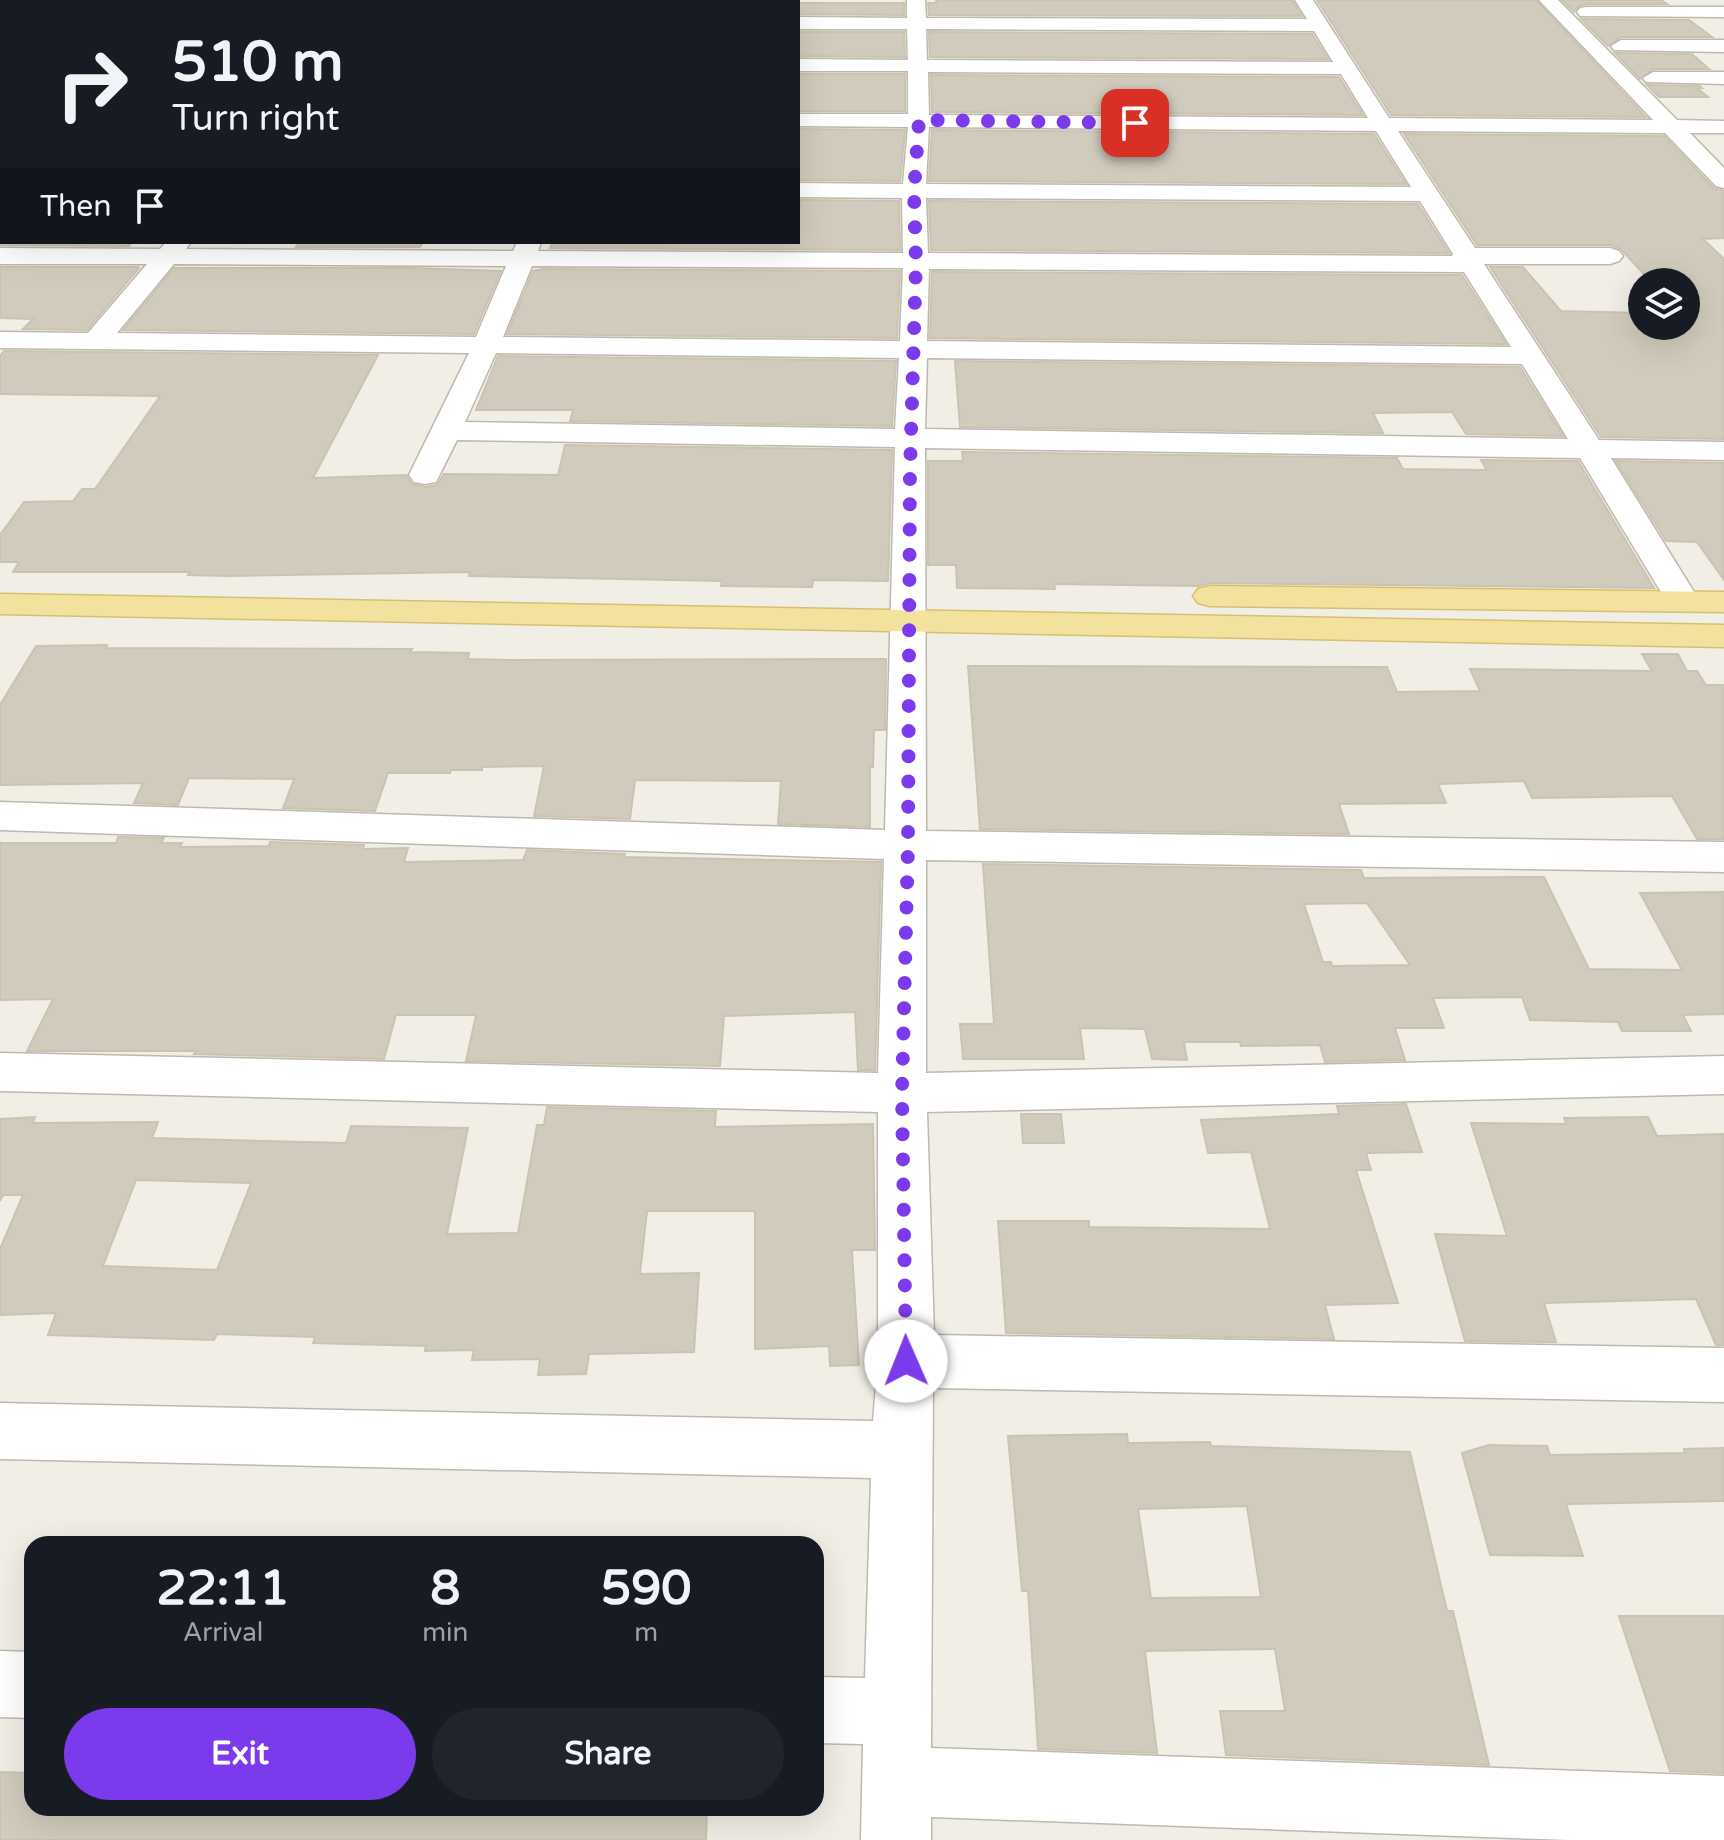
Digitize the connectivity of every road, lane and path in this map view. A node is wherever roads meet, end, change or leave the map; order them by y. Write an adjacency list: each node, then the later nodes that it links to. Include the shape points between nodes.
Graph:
1 (916, 0): 7 (street)
2 (1304, 0): 8 (street)
3 (1548, 0): 23 (street)
4 (1580, 6): 5 (street); 9 (street)
5 (1724, 12)
6 (800, 23): 7 (street)
7 (918, 24): 8 (street); 14 (street)
8 (1320, 25): 15 (street)
9 (1602, 27): 10 (street); 11 (street)
10 (1724, 27)
11 (1621, 46): 12 (street); 16 (street)
12 (1724, 46)
13 (800, 65): 14 (street)
14 (917, 66): 15 (street); 21 (street)
15 (1347, 68): 22 (street)
16 (1653, 78): 17 (street); 18 (street, via 1674,98)
17 (1724, 78)
18 (1724, 99)
19 (1683, 107): 24 (street)
20 (800, 120): 21 (street)
21 (919, 120): 22 (street); 29 (street)
22 (1383, 125): 23 (street); 30 (street)
23 (1670, 126): 24 (street); 27 (street)
24 (1702, 126): 25 (street); 26 (street)
25 (1724, 127)
26 (1724, 148)
27 (1724, 181)
28 (800, 190): 29 (street)
29 (914, 192): 30 (street); 36 (street)
30 (1426, 194): 35 (street)
31 (173, 249): 32 (street); 33 (street); 38 (street)
32 (526, 250): 36 (street); 39 (street)
33 (0, 256)
34 (1610, 256): 35 (street)
35 (1467, 260): 36 (street); 41 (street)
36 (916, 263): 40 (street)
37 (0, 340): 38 (street)
38 (96, 341): 39 (street)
39 (486, 346): 40 (street); 42 (street)
40 (912, 349): 41 (street); 43 (street)
41 (1531, 356): 44 (street)
42 (445, 431): 43 (street); 46 (street)
43 (910, 440): 44 (street); 50 (street)
44 (1592, 450): 45 (street); 48 (street)
45 (1724, 451)
46 (425, 475)
47 (0, 584): 50 (main road)
48 (1682, 600): 50 (main road); 51 (main road)
49 (0, 604): 50 (main road)
50 (908, 607): 51 (main road); 53 (street)
51 (1723, 630)
52 (0, 816): 53 (street)
53 (908, 845): 54 (street); 57 (street)
54 (1724, 857)
55 (0, 1072): 57 (street)
56 (1724, 1075): 57 (street)
57 (902, 1093): 58 (street)
58 (906, 1361): 59 (street); 61 (street)
59 (1724, 1375)
60 (0, 1431): 61 (street)
61 (901, 1450): 65 (street)
62 (0, 1684): 63 (street)
63 (24, 1685)
64 (824, 1710): 65 (street)
65 (898, 1712): 66 (street)
66 (897, 1810): 67 (street)
67 (1724, 1811)

